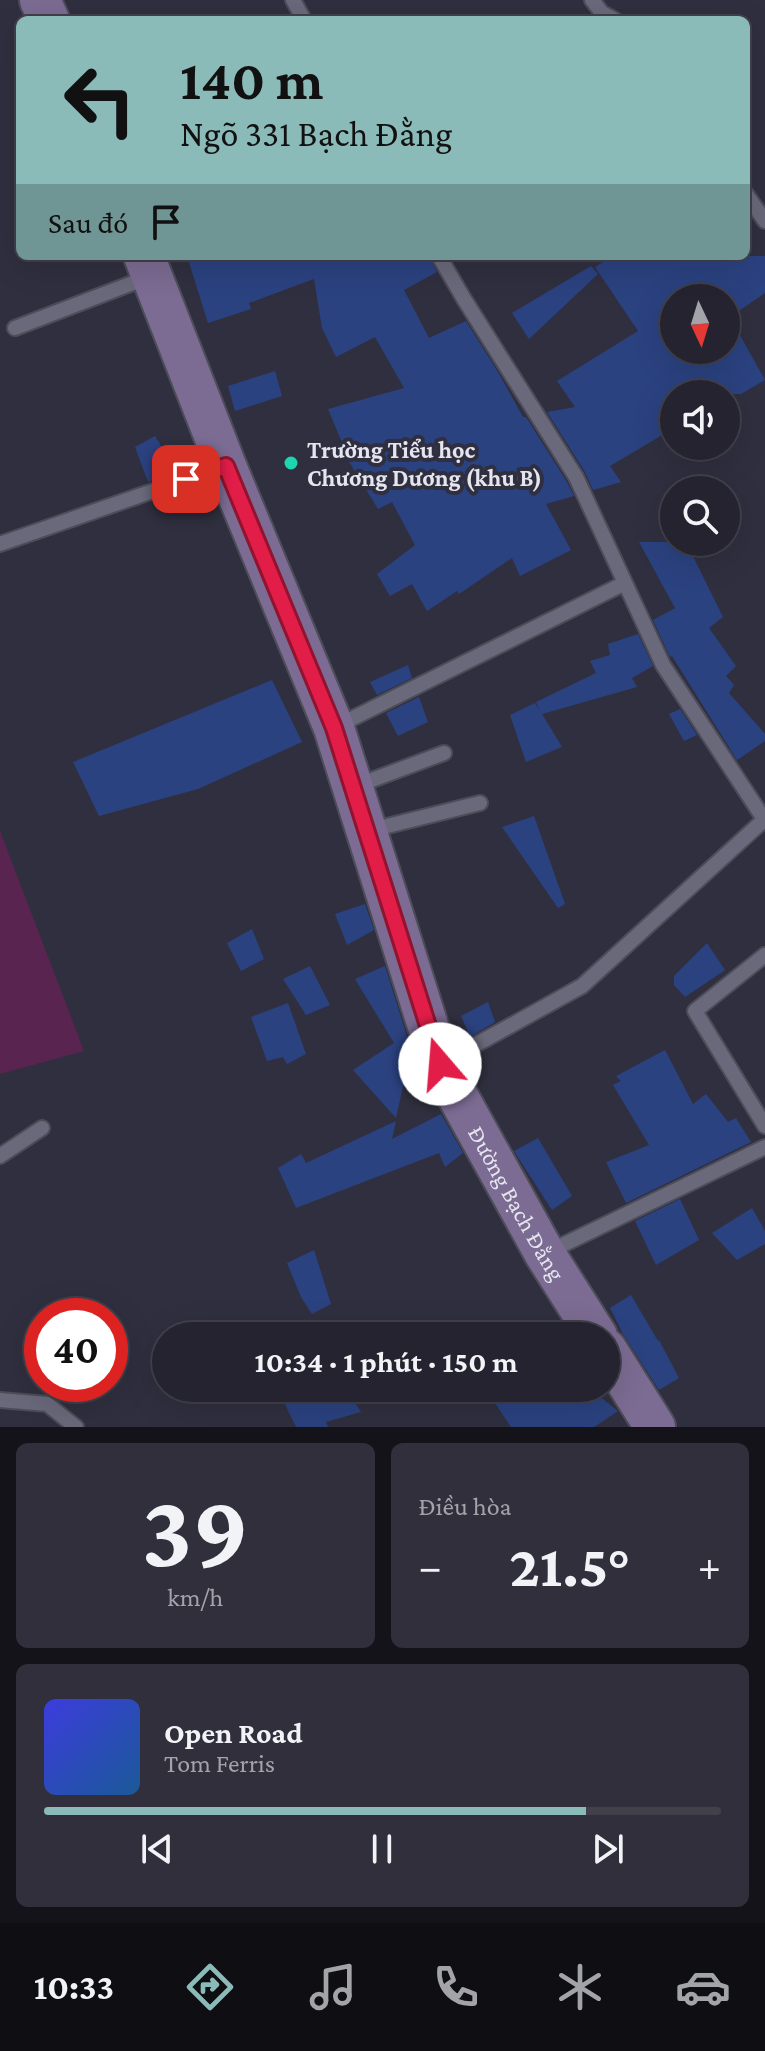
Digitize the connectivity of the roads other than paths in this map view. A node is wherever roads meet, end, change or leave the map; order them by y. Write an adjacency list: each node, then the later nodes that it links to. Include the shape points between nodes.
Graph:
1 (592, 0): 2 (lane)
2 (608, 16)
3 (750, 200): 4 (lane)
4 (765, 221)
5 (441, 260): 10 (lane, via 573,472)
6 (148, 266): 7 (lane); 8 (street, Đường Bạch Đằng)
7 (15, 328)
8 (226, 466): 9 (lane); 11 (street, Đường Bạch Đằng)
9 (0, 544)
10 (625, 583): 11 (lane); 15 (lane, via 663,665)
11 (334, 728): 13 (street, Đường Bạch Đằng)
12 (444, 753): 13 (lane)
13 (353, 787): 16 (street, Đường Bạch Đằng)
14 (480, 803): 16 (lane)
15 (764, 819): 18 (lane, via 582,986)
16 (366, 831): 18 (street, Đường Bạch Đằng)
17 (765, 955): 19 (lane, via 695,1011)
18 (440, 1064): 23 (street, Đường Bạch Đằng)
19 (765, 1126)
20 (42, 1128): 22 (lane)
21 (765, 1147): 23 (lane)
22 (0, 1156)
23 (545, 1254): 24 (street, Đường Bạch Đằng)
24 (588, 1322)
25 (620, 1371): 28 (street)
26 (0, 1400): 27 (lane, via 47,1404)
27 (76, 1427)
28 (655, 1427)

